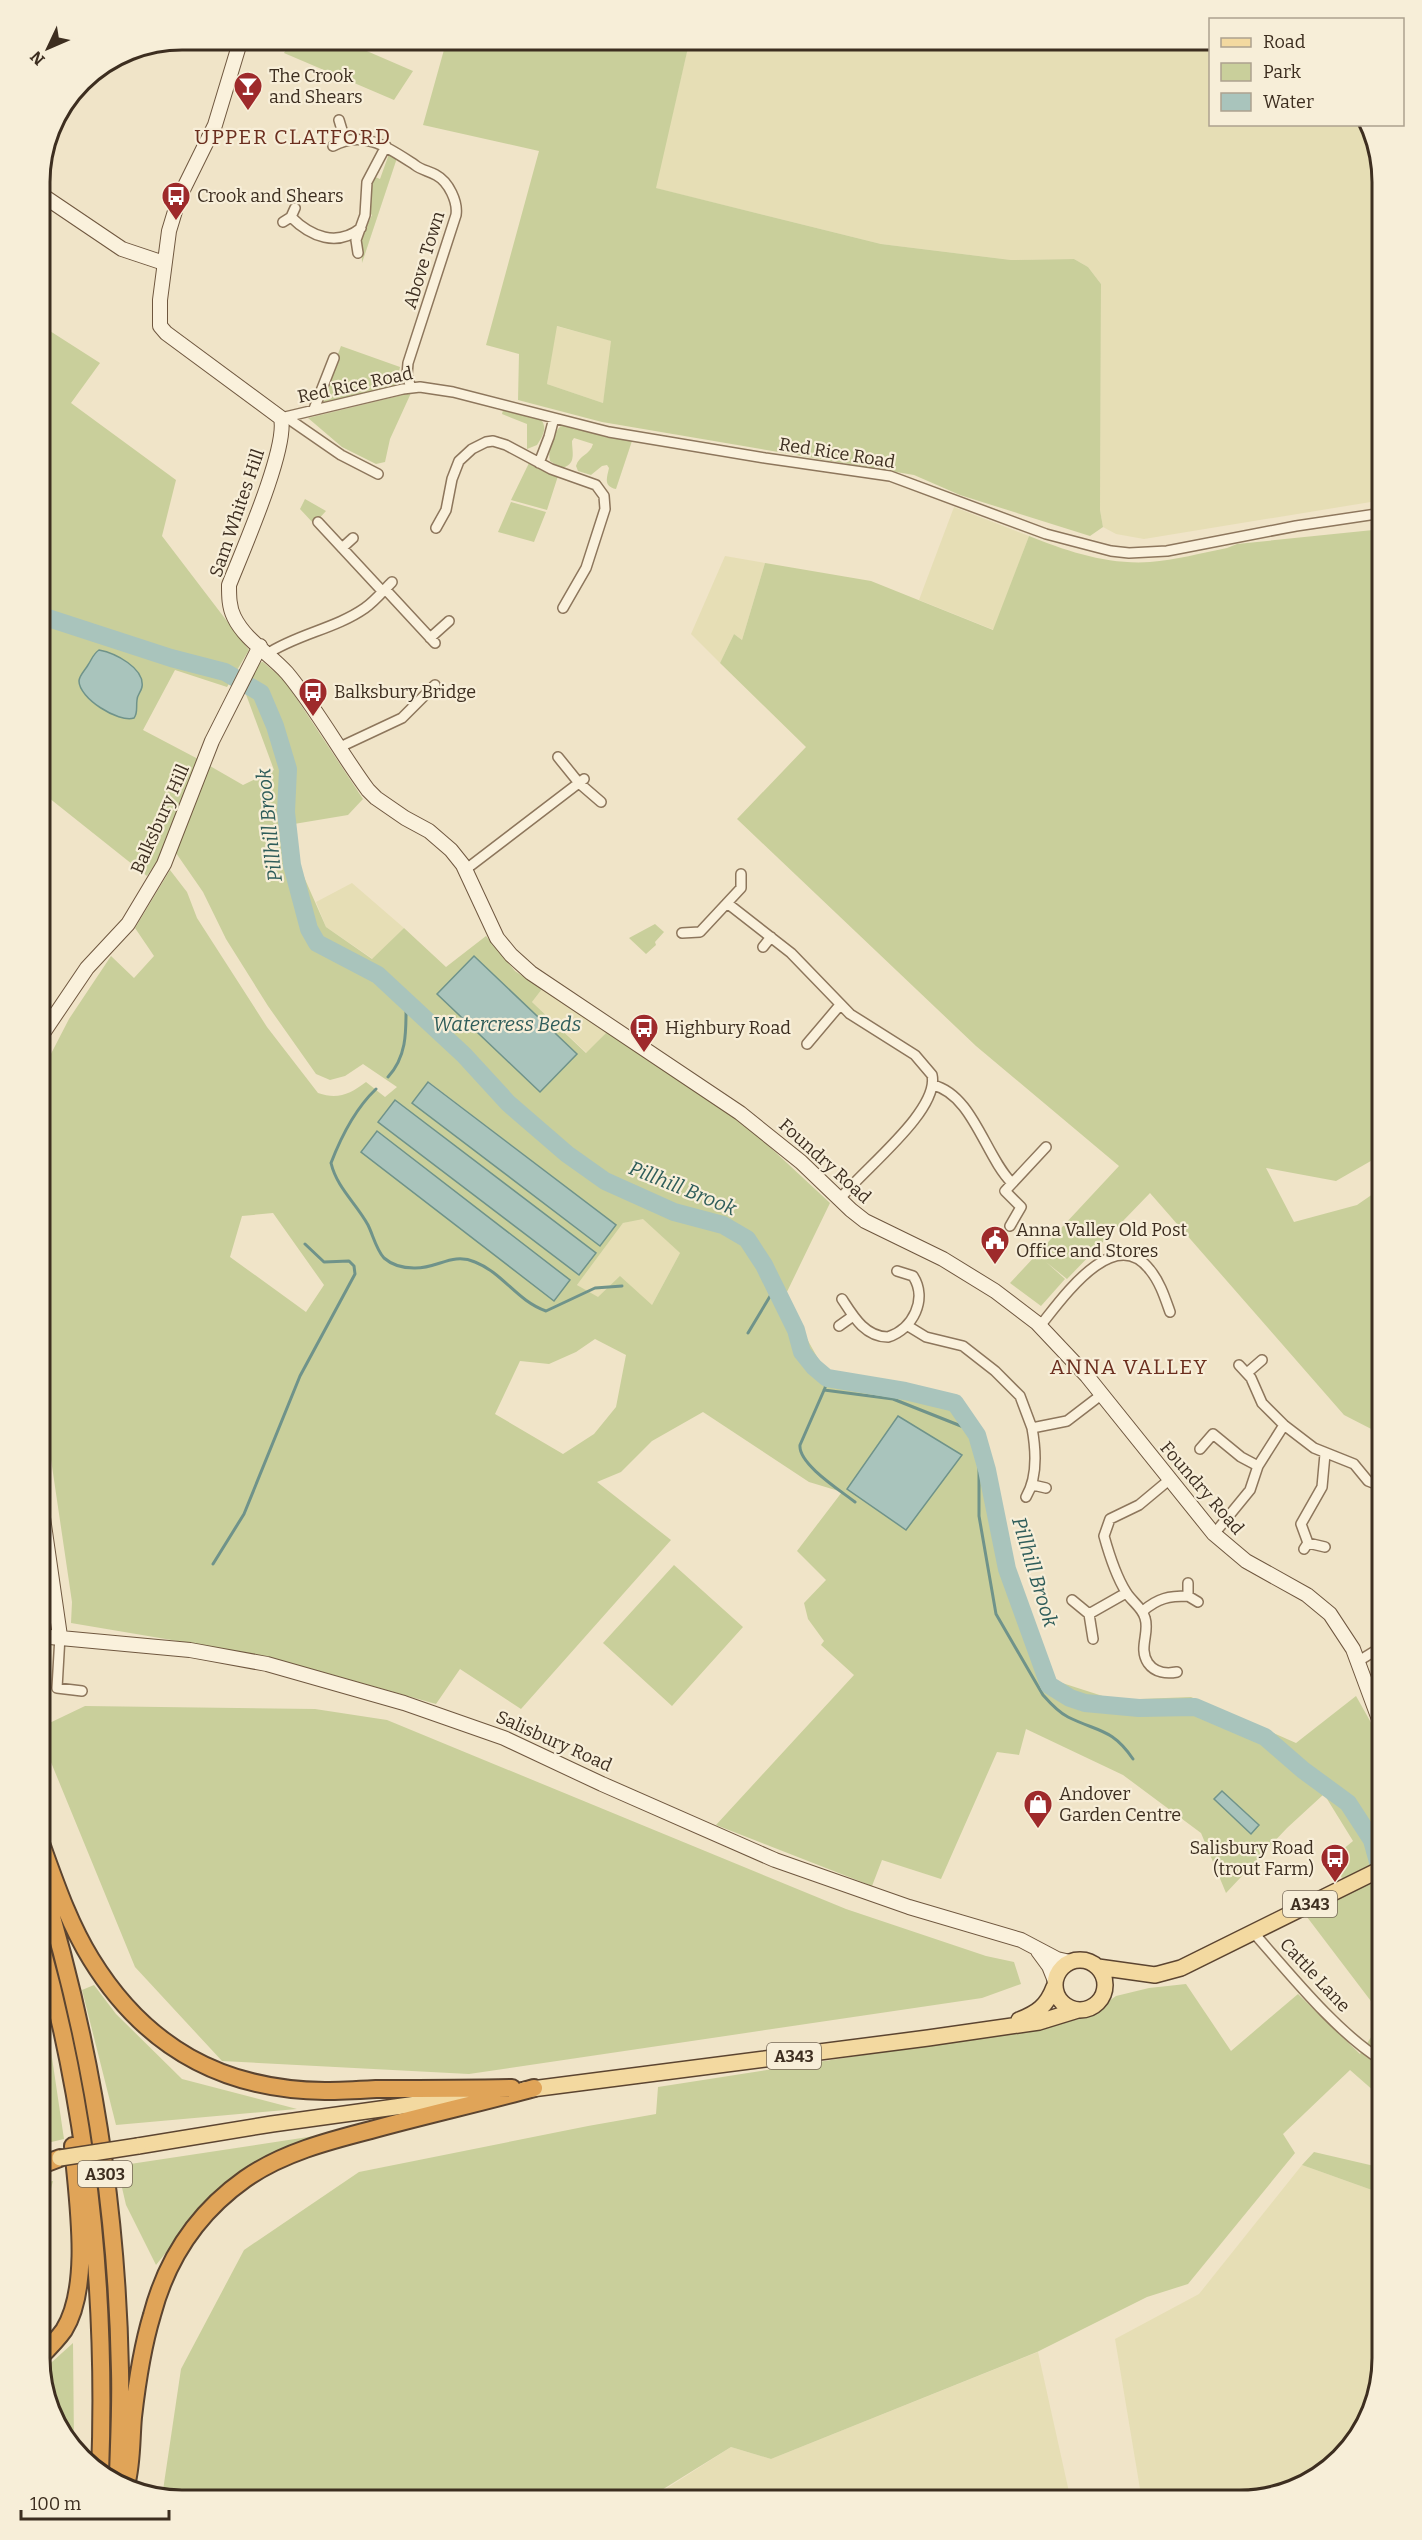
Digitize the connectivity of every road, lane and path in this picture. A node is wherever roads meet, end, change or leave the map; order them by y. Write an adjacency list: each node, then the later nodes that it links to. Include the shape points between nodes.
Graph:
1 (238, 50): 10 (street, via 215,125 179,198)
2 (339, 120): 3 (street)
3 (345, 140): 4 (street); 5 (street, Above Town, via 363,139)
4 (333, 146)
5 (386, 146): 8 (street, via 367,182); 12 (street, Above Town, via 440,178 457,205 408,363)
6 (50, 200): 10 (street, via 122,249)
7 (290, 216): 8 (street, via 305,228 330,238 342,239)
8 (361, 228): 9 (street, via 356,240)
9 (358, 253)
10 (164, 263): 14 (street, via 160,326)
11 (334, 358): 13 (street)
12 (411, 388): 13 (street, Red Rice Road); 15 (street, Red Rice Road, via 453,392)
13 (314, 409): 14 (street, Red Rice Road)
14 (284, 417): 17 (street); 26 (street, Sam Whites Hill, via 276,461 229,585 233,616)
15 (554, 418): 16 (street); 18 (street, Red Rice Road, via 643,438 890,476 1046,534 1120,552 1167,551)
16 (538, 462): 20 (street, via 493,441 472,449 459,461 446,510); 24 (street, via 597,485 604,496 605,509 586,568)
17 (378, 474)
18 (1372, 515)
19 (318, 522): 22 (street)
20 (436, 524)
21 (353, 538): 22 (street)
22 (342, 548): 23 (street)
23 (386, 588): 25 (street, via 433,640); 26 (street, via 357,613)
24 (563, 608)
25 (449, 621)
26 (263, 650): 28 (street, Foundry Road, via 297,687); 39 (street, Balksbury Hill, via 248,667 212,741 164,864 128,924 87,968)
27 (435, 685): 28 (street, via 402,718)
28 (338, 748): 32 (street, Foundry Road, via 376,798 437,836)
29 (558, 757): 30 (street)
30 (581, 781): 31 (street); 32 (street)
31 (601, 802)
32 (465, 870): 46 (street, Foundry Road, via 492,930 520,965 740,1113)
33 (741, 874): 34 (street, via 741,888)
34 (727, 903): 35 (street, via 700,932); 36 (street)
35 (682, 933)
36 (771, 937): 37 (street); 38 (street)
37 (764, 946)
38 (840, 1005): 41 (street); 43 (street, via 915,1055 932,1075)
39 (50, 1021)
40 (807, 1025): 41 (street)
41 (816, 1033): 42 (street)
42 (807, 1044)
43 (933, 1085): 45 (street, via 957,1098); 46 (street, via 901,1137)
44 (1046, 1148): 45 (street)
45 (1012, 1183): 47 (street, via 1005,1191 1021,1207)
46 (840, 1198): 58 (street, Foundry Road, via 865,1221 930,1251 995,1291)
47 (1010, 1226)
48 (920, 1270): 50 (street)
49 (897, 1271): 50 (street, via 909,1273)
50 (916, 1281): 57 (street, via 920,1292)
51 (1176, 1294): 53 (street)
52 (842, 1299): 55 (street)
53 (1165, 1299): 54 (street); 58 (street, via 1143,1262 1120,1254 1090,1270)
54 (1170, 1312)
55 (853, 1316): 56 (street); 57 (street, via 882,1337 895,1335)
56 (839, 1326)
57 (908, 1326): 65 (street, via 926,1337 963,1346 995,1371 1020,1396)
58 (1040, 1326): 62 (street, Foundry Road)
59 (1262, 1359): 61 (street)
60 (1239, 1365): 61 (street)
61 (1247, 1373): 64 (street, via 1262,1403)
62 (1101, 1395): 65 (street, via 1067,1421); 70 (street, Foundry Road)
63 (1211, 1423): 66 (street)
64 (1284, 1425): 68 (street); 69 (street)
65 (1032, 1428): 72 (street)
66 (1213, 1434): 67 (street); 69 (street)
67 (1200, 1449)
68 (1325, 1454): 71 (street, via 1348,1461); 76 (street, via 1322,1487 1301,1524 1306,1546)
69 (1258, 1466): 75 (street, via 1250,1490)
70 (1169, 1480): 75 (street, Foundry Road); 79 (street, via 1139,1505 1107,1524 1106,1547)
71 (1372, 1484)
72 (1033, 1485): 73 (street); 74 (street)
73 (1046, 1488)
74 (1026, 1497)
75 (1214, 1534): 89 (street, Foundry Road, via 1246,1561 1318,1602 1346,1636)
76 (1325, 1547)
77 (50, 1566): 86 (street)
78 (1188, 1582): 80 (street)
79 (1126, 1593): 83 (street); 84 (street)
80 (1188, 1596): 82 (street); 83 (street, via 1157,1599)
81 (1072, 1600): 84 (street)
82 (1198, 1602)
83 (1143, 1611): 90 (street, via 1147,1627 1143,1651)
84 (1089, 1614): 87 (street)
85 (50, 1636): 86 (street, Salisbury Road)
86 (60, 1636): 93 (street, via 57,1688); 99 (street, Salisbury Road, via 190,1650 267,1664 404,1703 504,1738 775,1860)
87 (1093, 1640)
88 (1372, 1653): 89 (street)
89 (1357, 1662): 94 (street, Foundry Road)
90 (1158, 1671): 91 (street); 92 (street)
91 (1177, 1672)
92 (1152, 1681)
93 (82, 1691)
94 (1372, 1701)
95 (50, 1865): 109 (highway, via 90,1957 108,1984 147,2029 170,2047 215,2071 264,2085 324,2091)
96 (1372, 1873): 98 (main road, A343)
97 (50, 1913): 116 (highway, A303, via 84,2050 111,2222 120,2373)
98 (1253, 1932): 102 (main road, A343, via 1181,1968 1155,1975); 108 (street, Cattle Lane, via 1299,1985)
99 (1035, 1947): 100 (street, Salisbury Road); 103 (street, via 1049,1966)
100 (1070, 1962): 101 (main road, via 1086,1960); 103 (main road, via 1057,1973)
101 (1098, 1967): 102 (main road, A343); 105 (main road, via 1105,1980)
102 (1138, 1974): 105 (main road, A343, via 1116,1982)
103 (1055, 1984): 106 (main road, via 1056,1994 1065,2006); 107 (main road, A343, via 1051,1997 1040,2010)
104 (50, 1985): 110 (highway, A303)
105 (1103, 1995): 106 (main road, via 1094,2006)
106 (1078, 2010): 107 (main road, A343, via 1039,2022)
107 (1002, 2026): 109 (main road, A343)
108 (1372, 2054)
109 (534, 2088): 112 (main road, A343, bridge); 117 (highway, via 310,2147 245,2179 219,2200 197,2222 173,2256 152,2312 140,2366)
110 (76, 2096): 114 (highway, via 71,2125 81,2253 74,2305 65,2329); 115 (highway, A303, via 96,2254 102,2375)
111 (50, 2158): 112 (highway, A343)
112 (60, 2158): 113 (highway, A343)
113 (50, 2162)
114 (50, 2346)
115 (100, 2462)
116 (118, 2474)
117 (127, 2478)

